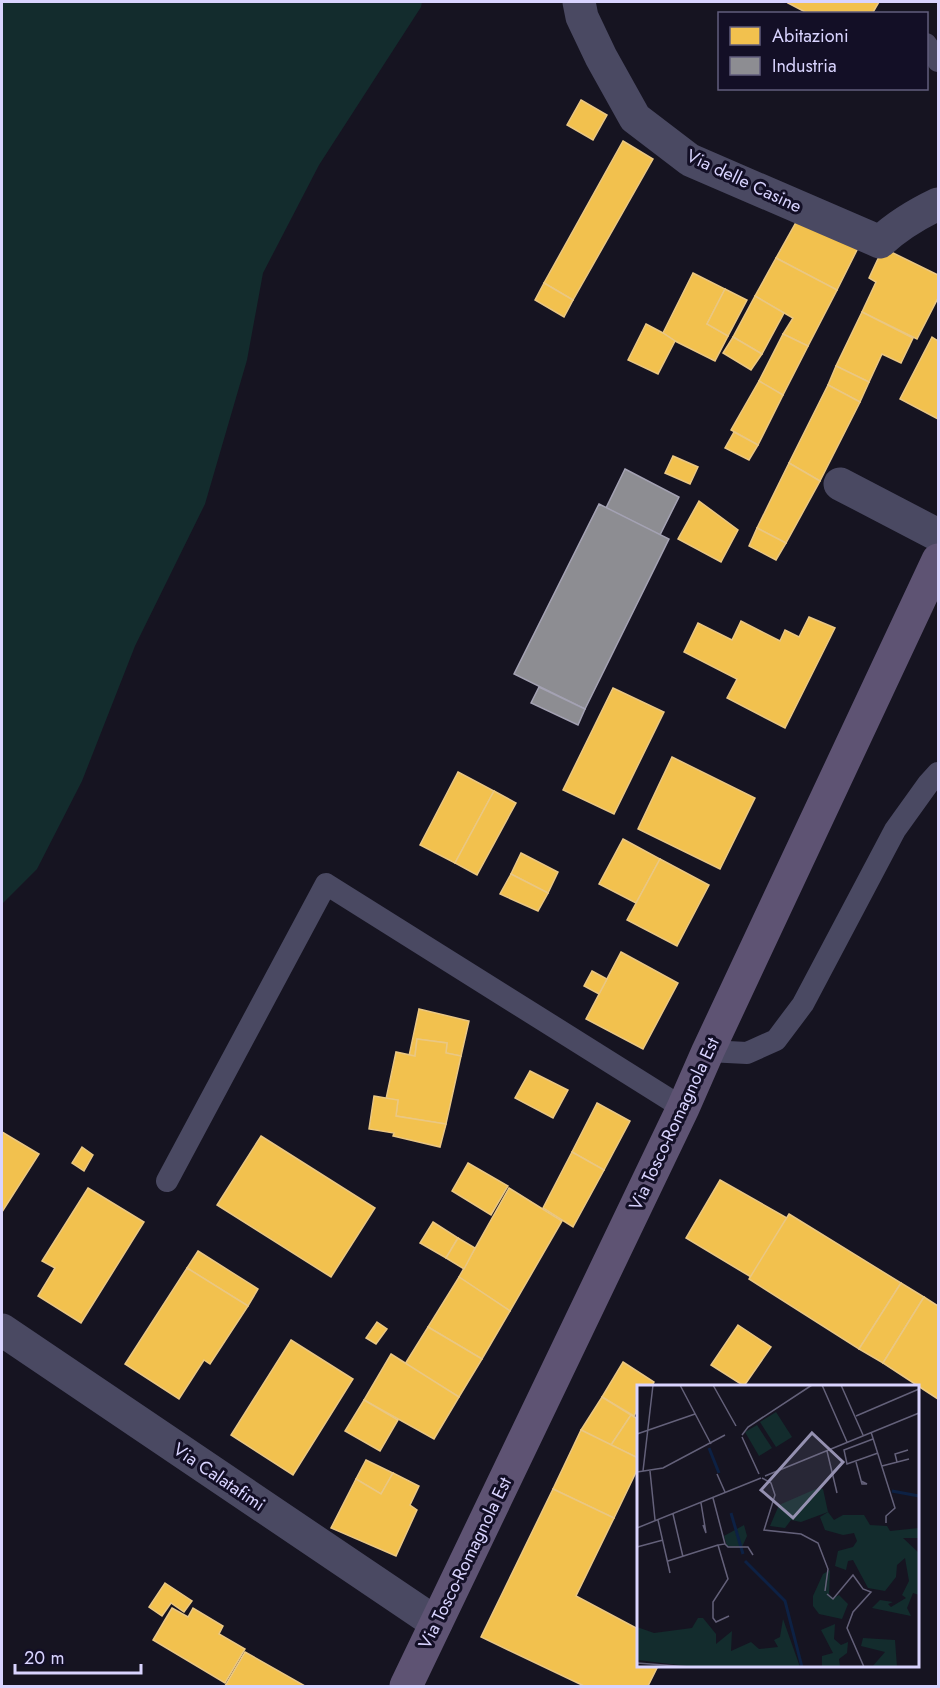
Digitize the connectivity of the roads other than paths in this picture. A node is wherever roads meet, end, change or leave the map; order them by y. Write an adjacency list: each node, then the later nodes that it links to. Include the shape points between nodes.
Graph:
1 (579, 2): 4 (street, Via delle Casine, via 601,57 634,118 690,160 880,242 917,213)
2 (928, 45): 3 (lane)
3 (939, 61)
4 (939, 204)
5 (840, 484): 6 (street)
6 (939, 535)
7 (939, 560): 9 (main road, Via Tosco-Romagnola Est)
8 (939, 773): 9 (lane, via 895,830 803,1004 776,1040 747,1053)
9 (708, 1051): 10 (main road, Via Tosco-Romagnola Est)
10 (683, 1108): 11 (lane, via 326,884); 13 (main road, Via Tosco-Romagnola Est)
11 (167, 1181)
12 (2, 1330): 13 (street, Via Calatafimi)
13 (436, 1623): 14 (main road, Via Tosco-Romagnola Est)
14 (405, 1686)

